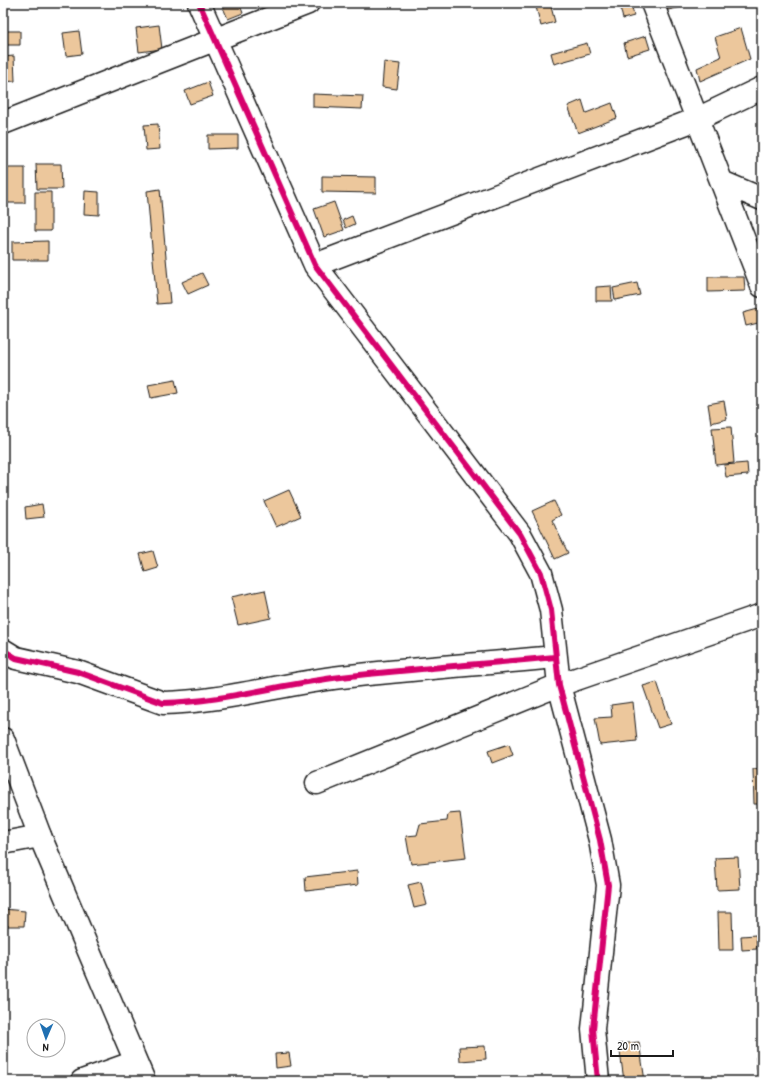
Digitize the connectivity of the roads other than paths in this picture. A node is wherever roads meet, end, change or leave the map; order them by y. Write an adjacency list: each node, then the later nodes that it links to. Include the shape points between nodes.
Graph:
1 (199, 3): 4 (street)
2 (308, 3): 4 (street)
3 (652, 3): 6 (street)
4 (215, 40): 7 (street); 10 (street)
5 (762, 88): 6 (street)
6 (697, 119): 8 (street); 10 (street)
7 (3, 124)
8 (722, 182): 9 (street); 11 (street)
9 (762, 199)
10 (315, 266): 14 (street, via 520,534 540,574 549,603)
11 (762, 286)
12 (762, 615): 15 (street)
13 (3, 650): 14 (street, via 16,658 78,672 163,703 260,692 339,678)
14 (555, 657): 15 (street)
15 (558, 685): 17 (street); 22 (street, via 600,840 608,885 593,1029)
16 (3, 739): 18 (street)
17 (317, 783)
18 (40, 836): 19 (street); 20 (street)
19 (3, 843)
20 (139, 1071): 21 (street)
21 (82, 1081)
22 (598, 1081)

